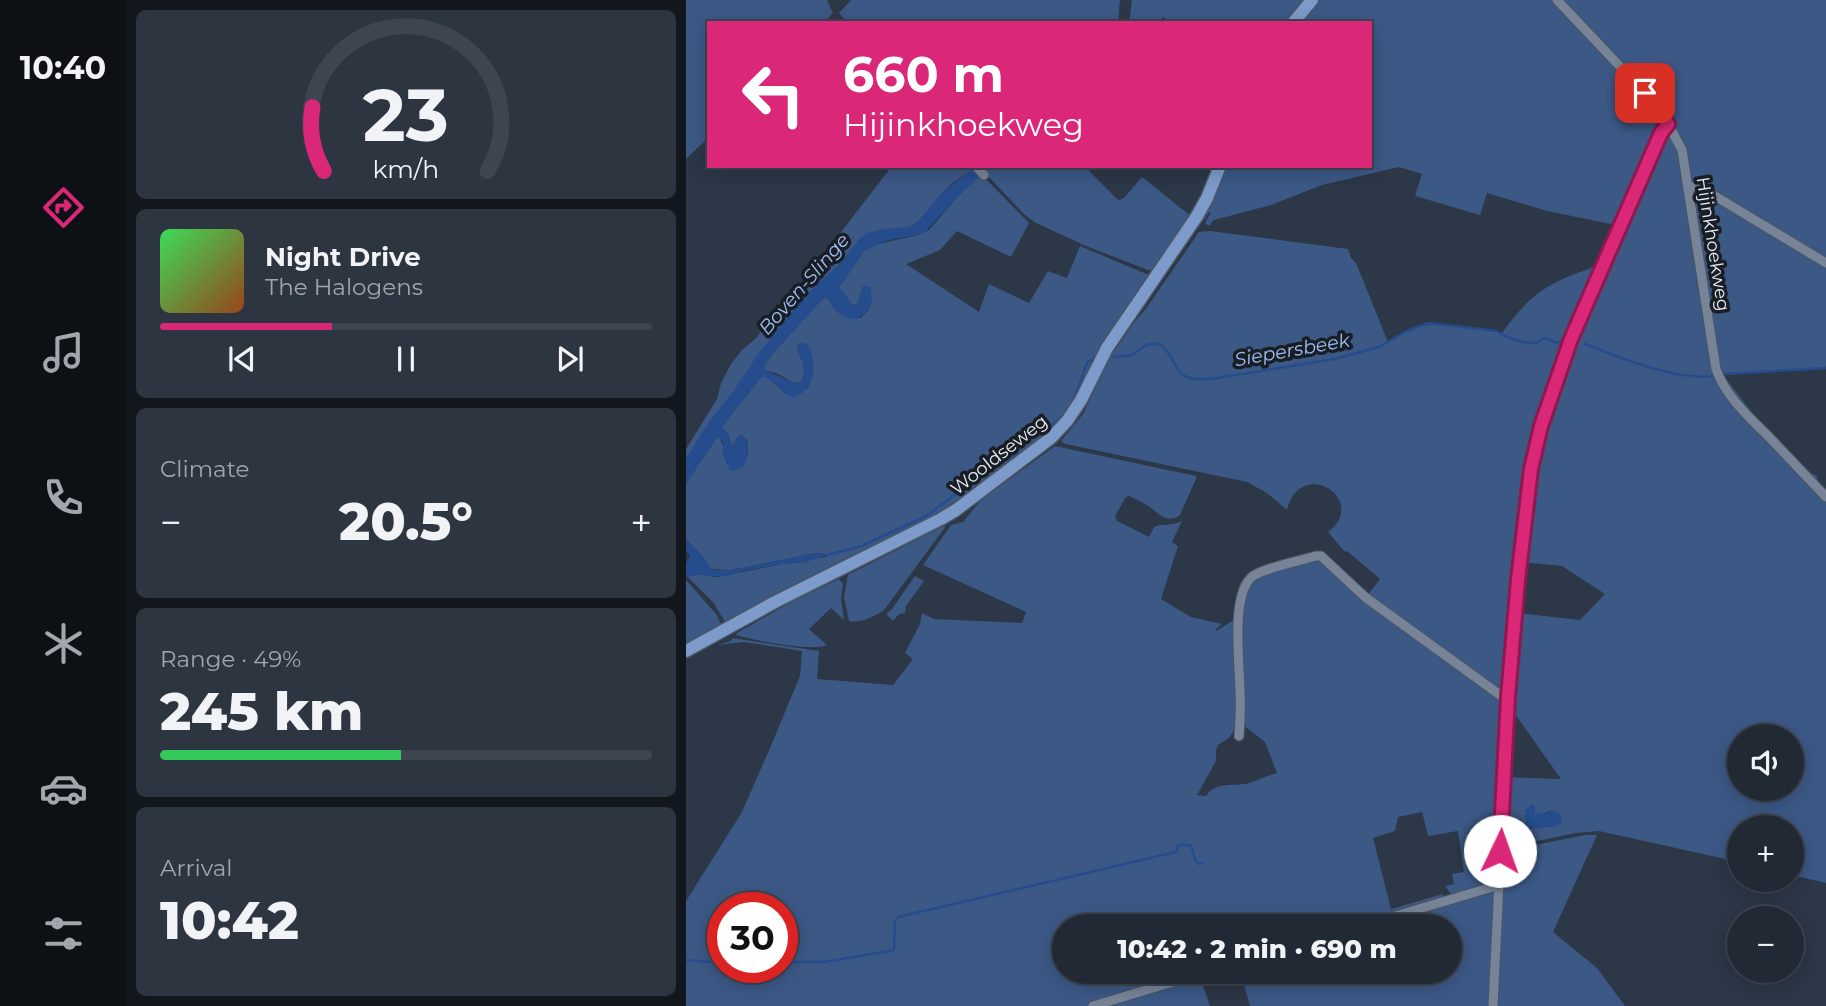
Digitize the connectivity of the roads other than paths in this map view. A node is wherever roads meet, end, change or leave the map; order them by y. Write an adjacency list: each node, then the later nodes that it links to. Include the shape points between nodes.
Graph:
1 (1312, 0): 3 (main road)
2 (1557, 0): 4 (street, Hijinkhoekweg, via 1645,93)
3 (1295, 21)
4 (1668, 124): 8 (street, Hijinkhoekweg, via 1682,150); 12 (street, via 1571,339 1541,426 1531,469)
5 (978, 168): 7 (street)
6 (1219, 168): 11 (main road, Wooldseweg, via 1197,216 1107,348 1073,413 1051,438 941,519)
7 (984, 175)
8 (1688, 187): 9 (street, via 1700,187); 10 (street, Hijinkhoekweg, via 1719,378 1742,410)
9 (1826, 262)
10 (1826, 497)
11 (686, 652)
12 (1508, 697): 13 (street, via 1415,635 1316,556 1261,573 1245,587 1238,620); 14 (street)
13 (1239, 736)
14 (1499, 885): 15 (street); 18 (street)
15 (1402, 914)
16 (1166, 984): 17 (street)
17 (1093, 1006)
18 (1493, 1006)

